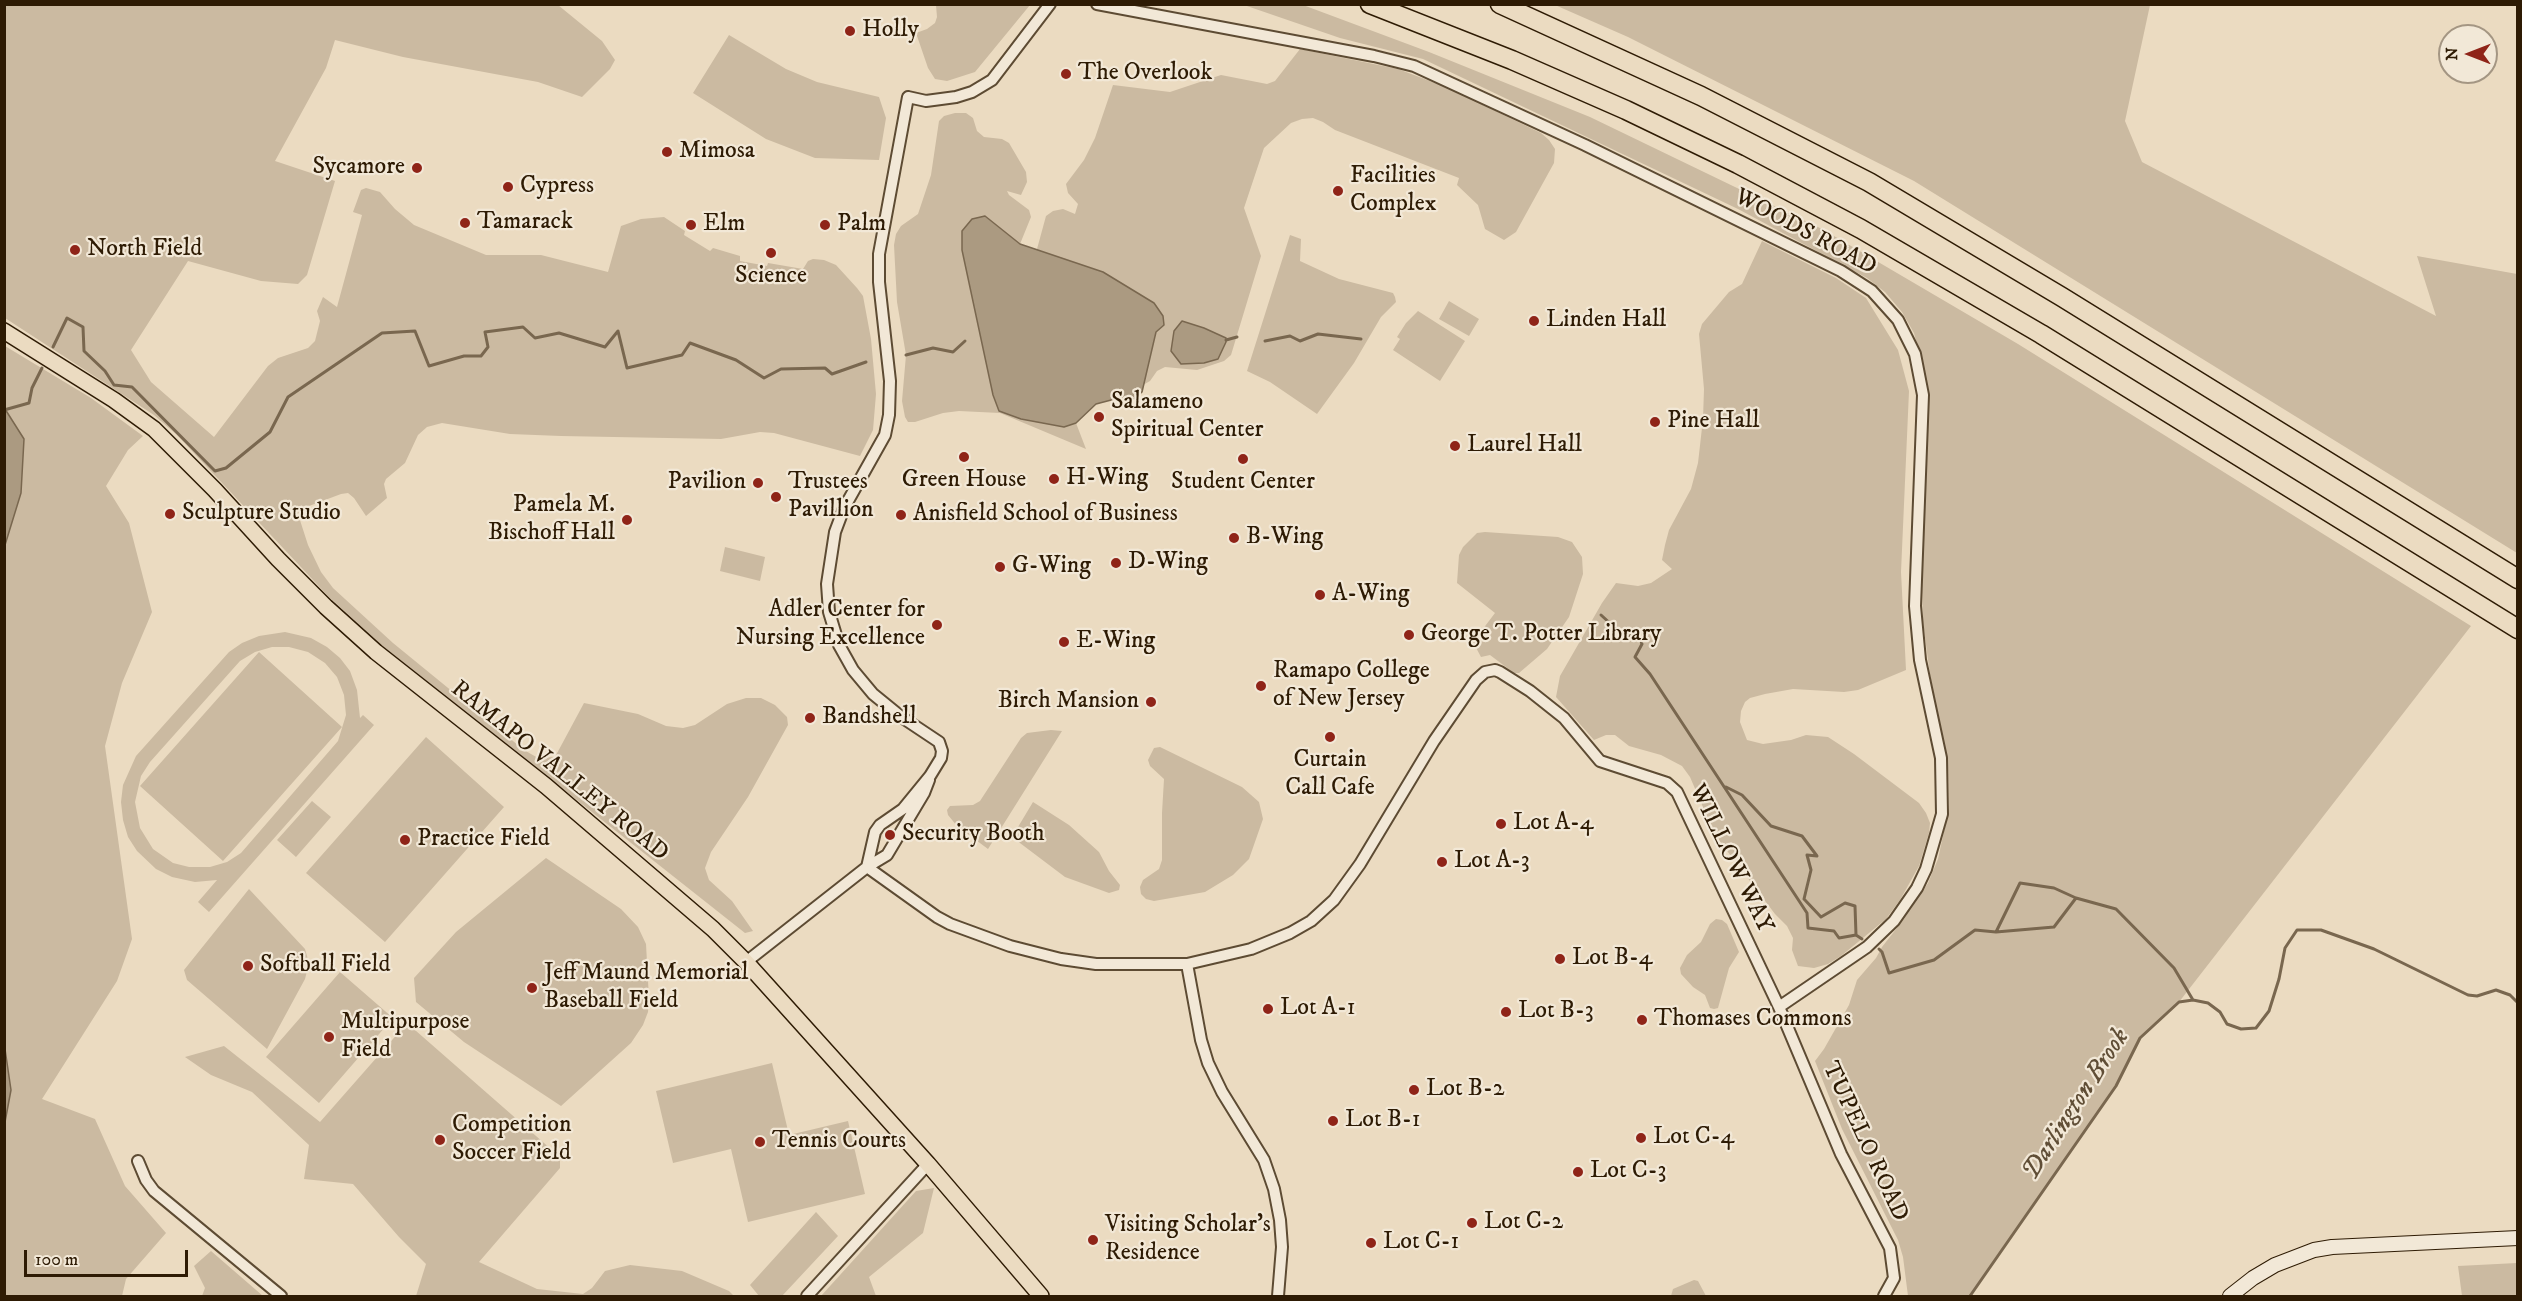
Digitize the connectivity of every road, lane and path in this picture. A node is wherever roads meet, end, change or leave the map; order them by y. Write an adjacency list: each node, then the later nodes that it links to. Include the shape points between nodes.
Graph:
1 (1050, 4): 8 (street, via 992,80 956,97 908,97 879,254 890,381 889,415 885,435 835,532 827,584 831,620 839,645 873,694 939,742 941,758)
2 (1097, 4): 12 (street, WOODS ROAD, via 1414,66 1841,271 1872,291 1898,320 1915,354 1923,394 1915,606 1920,660 1941,758 1942,814 1926,870 1894,921 1867,947)
3 (1370, 4): 7 (highway, via 1626,110 1862,229 2022,322)
4 (1500, 4): 6 (highway, via 1701,96 1869,182)
5 (4, 331): 10 (main road, RAMAPO VALLEY ROAD, via 154,429 359,638 546,786)
6 (2517, 579)
7 (2517, 629)
8 (930, 776): 9 (street, via 920,802 887,855); 9 (street, via 903,809 880,825)
9 (867, 867): 10 (street); 11 (street, via 937,917 1010,946 1096,964)
10 (746, 962): 14 (main road, RAMAPO VALLEY ROAD)
11 (1187, 964): 12 (street, WILLOW WAY, via 1269,943 1311,921 1334,900 1476,680 1495,670 1564,718 1600,761 1667,783 1677,792); 19 (street, via 1208,1063 1264,1160 1274,1189 1280,1220)
12 (1779, 1007): 20 (street, TUPELO ROAD, via 1841,1154 1890,1248 1894,1278)
13 (138, 1161): 16 (street, via 154,1191)
14 (928, 1164): 17 (street); 18 (main road, RAMAPO VALLEY ROAD)
15 (2517, 1238): 21 (main road, via 2314,1250 2275,1265)
16 (281, 1296)
17 (807, 1296)
18 (1041, 1296)
19 (1278, 1296)
20 (1884, 1296)
21 (2230, 1296)

